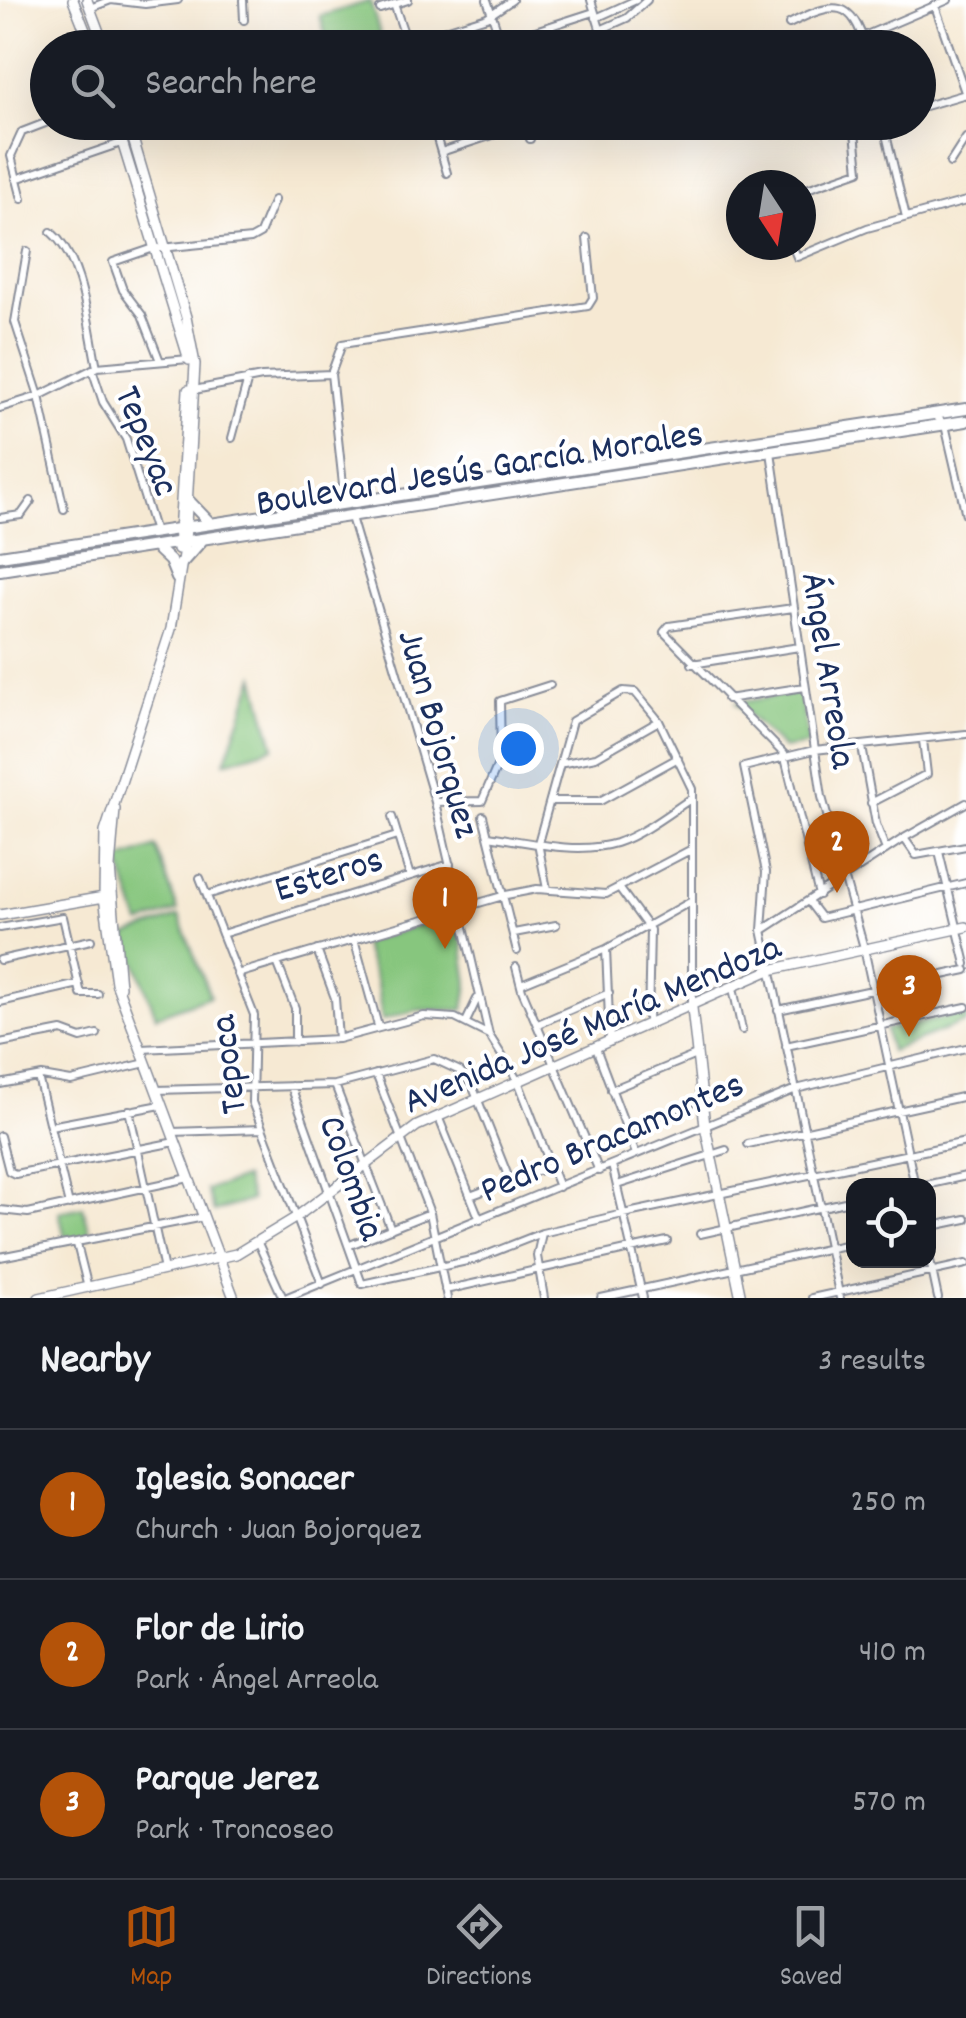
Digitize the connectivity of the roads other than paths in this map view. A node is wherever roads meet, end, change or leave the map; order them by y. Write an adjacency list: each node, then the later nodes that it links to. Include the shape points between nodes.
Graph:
1 (74, 0): 21 (main road)
2 (111, 0): 3 (street); 12 (street)
3 (178, 0)
4 (243, 0): 19 (street)
5 (408, 0): 13 (street)
6 (487, 0): 17 (street)
7 (512, 0): 17 (street)
8 (591, 0): 18 (street)
9 (646, 0): 14 (street)
10 (948, 0): 15 (street)
11 (823, 2): 20 (street); 28 (street, via 850,3)
12 (91, 3): 22 (main road)
13 (394, 4): 16 (street); 23 (street)
14 (636, 4): 18 (street); 27 (street)
15 (935, 6): 29 (street); 30 (street)
16 (380, 9)
17 (491, 13): 24 (street); 25 (street)
18 (595, 15): 26 (street); 27 (street)
19 (244, 20)
20 (789, 24)
21 (85, 30)
22 (99, 30)
23 (403, 30)
24 (442, 30)
25 (497, 30)
26 (540, 30)
27 (600, 30)
28 (861, 30)
29 (878, 30)
30 (966, 95): 31 (street)
31 (936, 103)
32 (30, 130): 44 (street, via 19,135 11,156)
33 (966, 138): 42 (street)
34 (122, 140): 40 (main road)
35 (124, 140): 40 (main road)
36 (437, 140): 41 (street)
37 (477, 140): 41 (street)
38 (856, 140): 45 (street, via 859,171)
39 (887, 140): 49 (street)
40 (123, 143): 44 (street); 52 (main road)
41 (441, 152): 43 (street)
42 (950, 163)
43 (447, 173)
44 (16, 178): 46 (street)
45 (816, 186)
46 (22, 199)
47 (274, 200): 52 (street, via 255,238)
48 (966, 201): 49 (street)
49 (906, 218): 53 (street)
50 (51, 232): 57 (street, Tepeyac, via 77,283)
51 (587, 238): 58 (street, via 588,306 345,342)
52 (162, 248): 55 (main road); 56 (street, via 113,264)
53 (816, 250)
54 (28, 251): 61 (street, via 15,322)
55 (192, 358): 56 (street); 60 (main road); 69 (main road)
56 (160, 360): 57 (street)
57 (94, 368): 61 (street); 81 (street, Tepeyac, via 103,402 126,439)
58 (331, 374): 59 (street); 74 (street)
59 (248, 379): 60 (street); 67 (street)
60 (194, 390): 69 (main road)
61 (39, 396): 62 (street); 75 (street)
62 (0, 408)
63 (966, 409): 64 (main road, Boulevard Jesús García Morales)
64 (930, 414): 66 (street); 68 (main road, Boulevard Jesús García Morales)
65 (966, 422): 66 (main road, Boulevard Jesús García Morales)
66 (946, 425): 70 (main road, Boulevard Jesús García Morales); 76 (street)
67 (232, 438)
68 (723, 445): 71 (main road); 74 (main road, Boulevard Jesús García Morales)
69 (187, 450): 72 (main road); 80 (main road)
70 (771, 452): 71 (main road, Boulevard Jesús García Morales); 88 (street, Ángel Arreola)
71 (724, 459): 77 (main road, Boulevard Jesús García Morales)
72 (188, 500): 79 (main road); 80 (main road)
73 (31, 501): 78 (street, via 21,515)
74 (345, 504): 79 (main road, Boulevard Jesús García Morales)
75 (64, 509)
76 (966, 515)
77 (351, 517): 82 (main road, Boulevard Jesús García Morales); 105 (street, Juan Bojorquez)
78 (0, 518)
79 (211, 523): 80 (main road, Boulevard Jesús García Morales)
80 (182, 528): 81 (main road, Boulevard Jesús García Morales); 83 (main road)
81 (155, 532): 85 (main road, Boulevard Jesús García Morales)
82 (203, 539): 83 (main road, Boulevard Jesús García Morales); 86 (main road)
83 (181, 542): 84 (main road, Boulevard Jesús García Morales); 86 (main road)
84 (154, 546): 86 (main road); 87 (main road, Boulevard Jesús García Morales)
85 (0, 556)
86 (178, 567): 102 (main road, via 168,642)
87 (0, 570)
88 (793, 608): 89 (street, Ángel Arreola); 90 (street, via 668,626 666,639)
89 (799, 647): 90 (street); 92 (street, Ángel Arreola)
90 (692, 664): 93 (street)
91 (550, 686): 105 (street, via 500,701 501,756 482,801)
92 (805, 687): 93 (street); 98 (street, Ángel Arreola)
93 (728, 700): 99 (street)
94 (659, 721): 100 (street); 101 (street, via 596,757); 101 (street, via 635,692 623,691 572,721)
95 (966, 734): 96 (street)
96 (923, 740): 97 (street); 106 (street, via 927,774)
97 (862, 747): 98 (street); 106 (street)
98 (814, 750): 99 (street); 122 (street, Ángel Arreola)
99 (784, 754): 129 (street); 140 (street, via 753,762 743,773 766,872)
100 (678, 758): 103 (street); 104 (street, via 600,801)
101 (564, 763): 104 (street)
102 (118, 791): 110 (main road); 130 (main road, via 105,832)
103 (694, 797): 114 (street, via 615,843); 116 (street)
104 (552, 801): 114 (street)
105 (435, 802): 119 (street, Juan Bojorquez)
106 (871, 802): 117 (street)
107 (966, 803): 113 (street)
108 (482, 816): 112 (street)
109 (392, 817): 111 (street)
110 (114, 825): 130 (main road); 156 (main road, via 110,867)
111 (397, 836): 120 (street); 127 (street)
112 (488, 836): 114 (street); 128 (street)
113 (904, 838): 117 (street); 118 (street, via 916,854)
114 (538, 843): 125 (street)
115 (966, 846): 118 (street)
116 (692, 849): 126 (street); 132 (street)
117 (886, 850): 122 (street)
118 (939, 852): 124 (street)
119 (450, 864): 120 (street, Esteros); 133 (street, Juan Bojorquez)
120 (410, 876): 142 (street, Esteros)
121 (200, 878): 127 (street, Tepoca)
122 (846, 878): 129 (street); 134 (street, Ángel Arreola)
123 (966, 883): 124 (street)
124 (948, 887): 134 (street); 139 (street)
125 (547, 889): 126 (street); 128 (street)
126 (620, 890): 137 (street)
127 (206, 895): 142 (street, Tepoca)
128 (506, 895): 133 (street); 141 (street)
129 (819, 895): 131 (street)
130 (104, 897): 135 (main road); 156 (main road); 160 (main road)
131 (808, 901): 134 (street, via 818,918); 140 (street)
132 (692, 902): 137 (street); 167 (street)
133 (462, 904): 143 (street); 164 (street, Juan Bojorquez)
134 (854, 910): 146 (street, Ángel Arreola)
135 (0, 915)
136 (556, 925): 141 (street)
137 (648, 927): 147 (street); 172 (street)
138 (0, 928): 145 (street, via 61,916)
139 (962, 928): 146 (main road, Avenida José María Mendoza); 153 (street)
140 (762, 930): 154 (street)
141 (514, 932): 149 (street)
142 (222, 934): 155 (street, Tepoca)
143 (354, 938): 148 (street); 171 (street)
144 (91, 940): 145 (street)
145 (70, 944): 150 (street); 157 (street)
146 (864, 948): 154 (main road, Avenida José María Mendoza); 161 (street, Ángel Arreola)
147 (606, 949): 158 (street); 162 (street)
148 (317, 950): 151 (street); 177 (street, via 335,998)
149 (517, 951)
150 (0, 960)
151 (277, 962): 155 (street); 178 (street, via 295,1008)
152 (516, 967): 158 (street)
153 (966, 967): 161 (street)
154 (770, 970): 159 (main road, Avenida José María Mendoza); 168 (street)
155 (237, 974): 181 (street, Tepoca, via 254,1020)
156 (120, 977): 160 (main road)
157 (79, 984): 163 (street, via 82,995); 165 (street)
158 (521, 984): 170 (street)
159 (733, 988): 167 (main road, Avenida José María Mendoza); 174 (street)
160 (120, 990): 185 (main road)
161 (874, 990): 168 (street); 173 (street, Ángel Arreola)
162 (609, 993): 170 (street); 179 (street)
163 (98, 994)
164 (478, 998): 169 (street); 176 (street, Juan Bojorquez)
165 (0, 1002)
166 (966, 1007): 173 (street)
167 (692, 1008): 172 (main road, Avenida José María Mendoza); 186 (main road)
168 (778, 1010): 182 (street)
169 (466, 1022): 171 (street, via 424,1016); 176 (street)
170 (538, 1024): 188 (street)
171 (378, 1026): 177 (street)
172 (648, 1026): 179 (main road, Avenida José María Mendoza)
173 (881, 1027): 182 (street); 189 (street, Ángel Arreola)
174 (742, 1030)
175 (97, 1034): 180 (street, via 81,1038 62,1031)
176 (489, 1035): 192 (street, Juan Bojorquez)
177 (338, 1038): 178 (street)
178 (295, 1042): 181 (street)
179 (610, 1042): 183 (main road, Avenida José María Mendoza)
180 (0, 1043)
181 (251, 1045): 185 (street); 196 (street, Tepoca)
182 (786, 1046): 197 (street)
183 (596, 1048): 188 (main road, Avenida José María Mendoza); 199 (street)
184 (966, 1048): 189 (street, Pedro Bracamontes)
185 (142, 1049): 187 (main road)
186 (696, 1056): 199 (street); 202 (main road)
187 (147, 1062): 191 (street, via 66,1081); 198 (main road)
188 (557, 1064): 192 (main road, Avenida José María Mendoza); 227 (street)
189 (890, 1065): 197 (street, Pedro Bracamontes); 205 (street, Ángel Arreola)
190 (376, 1074): 194 (street); 201 (street, via 434,1059 460,1071); 213 (street)
191 (38, 1077): 193 (street); 207 (street)
192 (518, 1081): 201 (main road, Avenida José María Mendoza); 225 (street, Juan Bojorquez)
193 (0, 1084)
194 (334, 1084): 195 (street); 222 (street)
195 (291, 1086): 196 (street); 237 (street, Colombia)
196 (250, 1087): 198 (street); 209 (street, Tepoca)
197 (796, 1088): 208 (street, Pedro Bracamontes); 211 (street)
198 (156, 1090): 203 (main road)
199 (611, 1090): 210 (street)
200 (966, 1096): 205 (street)
201 (478, 1098): 206 (main road, Avenida José María Mendoza); 232 (street)
202 (700, 1098): 208 (main road); 210 (street)
203 (161, 1105): 204 (street); 214 (main road)
204 (129, 1110): 207 (street); 217 (street)
205 (899, 1112): 211 (street); 221 (street, Ángel Arreola)
206 (438, 1116): 213 (main road, Avenida José María Mendoza); 239 (street)
207 (50, 1126): 224 (street)
208 (704, 1126): 219 (street, Pedro Bracamontes); 220 (main road)
209 (262, 1129): 214 (street); 247 (street, Tepoca)
210 (626, 1130): 219 (street)
211 (804, 1133): 216 (street); 228 (street)
212 (0, 1136): 226 (street)
213 (401, 1136): 222 (main road, Avenida José María Mendoza); 244 (street)
214 (174, 1137): 217 (street); 230 (main road)
215 (966, 1142): 221 (street)
216 (748, 1144)
217 (138, 1149): 224 (street); 235 (street)
218 (726, 1150): 220 (street)
219 (636, 1154): 223 (street, Pedro Bracamontes)
220 (710, 1154): 234 (street); 238 (main road)
221 (908, 1154): 228 (street); 231 (street, Ángel Arreola)
222 (365, 1164): 237 (main road, Avenida José María Mendoza); 253 (street)
223 (612, 1164): 227 (street, Pedro Bracamontes); 234 (street)
224 (60, 1165): 226 (street); 241 (street)
225 (551, 1166): 232 (street); 236 (street, Juan Bojorquez)
226 (5, 1167)
227 (599, 1171): 236 (street, Pedro Bracamontes)
228 (814, 1176): 238 (street); 242 (street)
229 (966, 1176): 233 (street)
230 (189, 1178): 235 (street); 246 (main road)
231 (916, 1178)
232 (510, 1181): 239 (street)
233 (936, 1182)
234 (616, 1184): 245 (street)
235 (146, 1188): 241 (street); 251 (street)
236 (559, 1188): 249 (street, Pedro Bracamontes)
237 (330, 1191): 247 (main road, Avenida José María Mendoza); 260 (street, Colombia)
238 (719, 1195): 245 (street); 252 (main road)
239 (470, 1196): 249 (street)
240 (846, 1202): 242 (street)
241 (69, 1205): 243 (street, via 28,1214)
242 (820, 1208): 252 (street); 262 (street)
243 (0, 1210)
244 (430, 1213): 253 (street); 256 (street)
245 (624, 1214): 254 (street); 263 (street)
246 (204, 1217): 251 (street); 265 (main road)
247 (295, 1218): 258 (main road, Avenida José María Mendoza); 274 (street, Tepoca)
248 (966, 1219): 250 (street)
249 (480, 1220): 256 (street, Pedro Bracamontes)
250 (936, 1225)
251 (155, 1226): 259 (street); 272 (street)
252 (726, 1228): 255 (street); 271 (main road)
253 (391, 1229): 260 (street)
254 (542, 1233): 267 (street); 270 (street)
255 (700, 1234)
256 (436, 1236): 267 (street); 269 (street, Pedro Bracamontes)
257 (667, 1242): 263 (street)
258 (258, 1243): 265 (main road, Avenida José María Mendoza); 281 (street)
259 (76, 1244): 264 (street); 275 (street)
260 (350, 1245): 269 (street, Colombia)
261 (846, 1245): 262 (street)
262 (829, 1248): 271 (street); 278 (street)
263 (632, 1249): 270 (street); 277 (street)
264 (0, 1258)
265 (220, 1259): 272 (main road, Avenida José María Mendoza); 280 (main road)
266 (966, 1264): 273 (street)
267 (440, 1268): 269 (street, Colombia, via 364,1284); 276 (street)
268 (931, 1268): 273 (street)
269 (358, 1269): 274 (street, Pedro Bracamontes)
270 (538, 1269): 276 (street); 282 (street)
271 (735, 1269): 277 (street); 284 (main road)
272 (164, 1271): 275 (main road, Avenida José María Mendoza)
273 (932, 1272): 278 (street); 286 (street)
274 (322, 1284): 281 (street, Pedro Bracamontes)
275 (88, 1288): 279 (main road, Avenida José María Mendoza)
276 (446, 1294)
277 (642, 1294): 283 (street)
278 (839, 1295): 285 (street)
279 (38, 1298)
280 (234, 1298)
281 (284, 1298)
282 (544, 1298)
283 (600, 1298)
284 (741, 1298)
285 (812, 1298)
286 (938, 1298)

